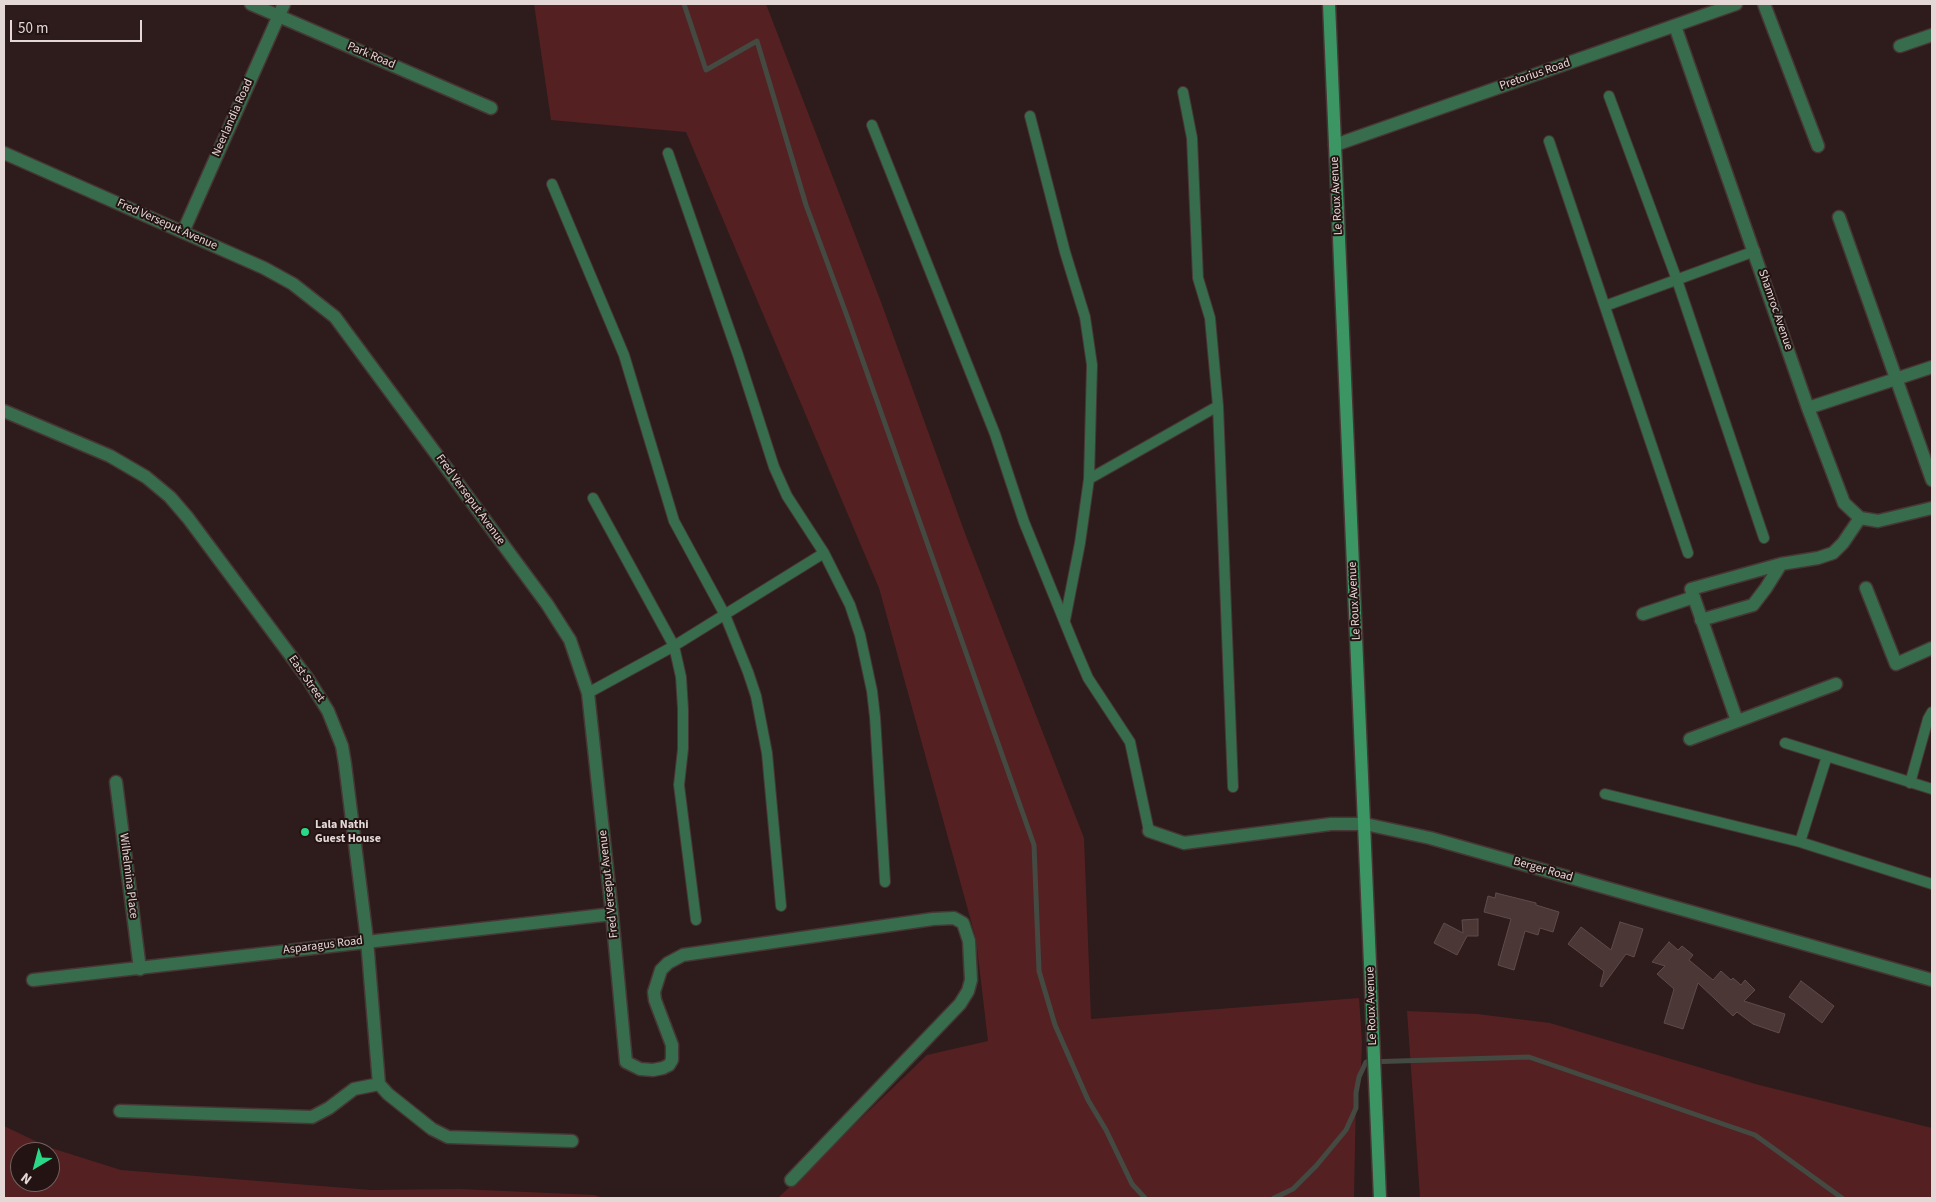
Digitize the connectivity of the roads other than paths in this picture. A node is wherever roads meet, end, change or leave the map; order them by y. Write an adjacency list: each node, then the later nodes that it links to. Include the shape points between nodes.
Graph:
1 (251, 4): 6 (street, Park Road)
2 (284, 4): 6 (street, Neerlandia Road)
3 (1329, 4): 16 (main road, Le Roux Avenue)
4 (1736, 4): 7 (street, Pretorius Road)
5 (1764, 4): 17 (street)
6 (279, 16): 12 (street, Park Road); 22 (street, Neerlandia Road)
7 (1675, 26): 16 (street, Pretorius Road); 23 (street, Shamroc Avenue)
8 (1932, 35): 9 (street)
9 (1900, 46)
10 (1183, 92): 28 (lane, via 1192,138 1198,278 1210,318)
11 (1609, 96): 24 (lane)
12 (491, 108)
13 (1030, 116): 31 (lane, via 1089,339 1092,365)
14 (872, 126): 45 (lane)
15 (1549, 141): 25 (lane)
16 (1335, 145): 60 (main road, Le Roux Avenue)
17 (1818, 146)
18 (668, 152): 37 (lane, via 774,467 791,504)
19 (4, 153): 22 (street, Fred Verseput Avenue)
20 (552, 184): 43 (lane, via 624,355 674,521)
21 (1839, 217): 27 (street)
22 (183, 232): 49 (street, Fred Verseput Avenue, via 293,284 335,317 551,611 570,640)
23 (1755, 251): 24 (lane); 29 (street, Shamroc Avenue)
24 (1677, 280): 25 (lane); 36 (lane)
25 (1605, 306): 38 (lane)
26 (1932, 367): 27 (street)
27 (1897, 379): 29 (street); 32 (street)
28 (1218, 406): 31 (lane); 57 (lane)
29 (1808, 408): 35 (street, Shamroc Avenue, via 1844,503)
30 (4, 410): 68 (street, East Street, via 110,456 146,477 170,497 308,679 328,711 342,746)
31 (1089, 479): 45 (lane)
32 (1932, 480)
33 (593, 498): 46 (lane)
34 (1932, 508): 35 (street, via 1878,521)
35 (1860, 518): 39 (street, via 1833,553)
36 (1764, 538)
37 (824, 553): 43 (lane); 63 (lane, via 852,611 872,691)
38 (1688, 553)
39 (1781, 564): 41 (street); 44 (street, via 1753,605)
40 (1866, 588): 47 (street, via 1896,664)
41 (1693, 593): 42 (street); 44 (street)
42 (1643, 614)
43 (726, 615): 46 (lane); 65 (lane, via 756,696 770,780)
44 (1701, 620): 51 (street)
45 (1065, 621): 61 (lane, via 1088,678 1130,742)
46 (674, 646): 49 (lane); 67 (lane, via 681,677 683,709 679,785)
47 (1932, 648)
48 (1836, 684): 51 (street)
49 (588, 692): 66 (street, Fred Verseput Avenue)
50 (1932, 712): 56 (lane)
51 (1737, 721): 52 (street)
52 (1690, 738)
53 (1785, 743): 54 (lane)
54 (1827, 756): 56 (lane); 62 (lane)
55 (116, 782): 69 (street, Wilhelmina Place)
56 (1910, 782): 58 (lane)
57 (1233, 788)
58 (1932, 789)
59 (1605, 794): 62 (lane)
60 (1365, 824): 61 (street, Berger Road, via 1332,824 1184,844); 71 (street, Berger Road, via 1430,838); 76 (main road, Le Roux Avenue)
61 (1149, 832)
62 (1800, 842): 64 (lane)
63 (885, 882)
64 (1932, 884)
65 (781, 906)
66 (612, 914): 68 (street, Asparagus Road); 75 (street, Fred Verseput Avenue, via 626,1062 640,1069 654,1070 669,1065 672,1060 672,1044 655,1000 657,979 661,970 683,955 933,919 961,921 968,935 972,967 968,991 960,1004)
67 (696, 920)
68 (367, 940): 69 (street, Asparagus Road); 72 (street, East Street)
69 (140, 969): 70 (street, Asparagus Road)
70 (33, 980)
71 (1932, 980)
72 (380, 1084): 73 (street, via 354,1089 312,1117); 74 (street, via 432,1129 448,1137)
73 (120, 1111)
74 (572, 1141)
75 (791, 1180)
76 (1380, 1198)

